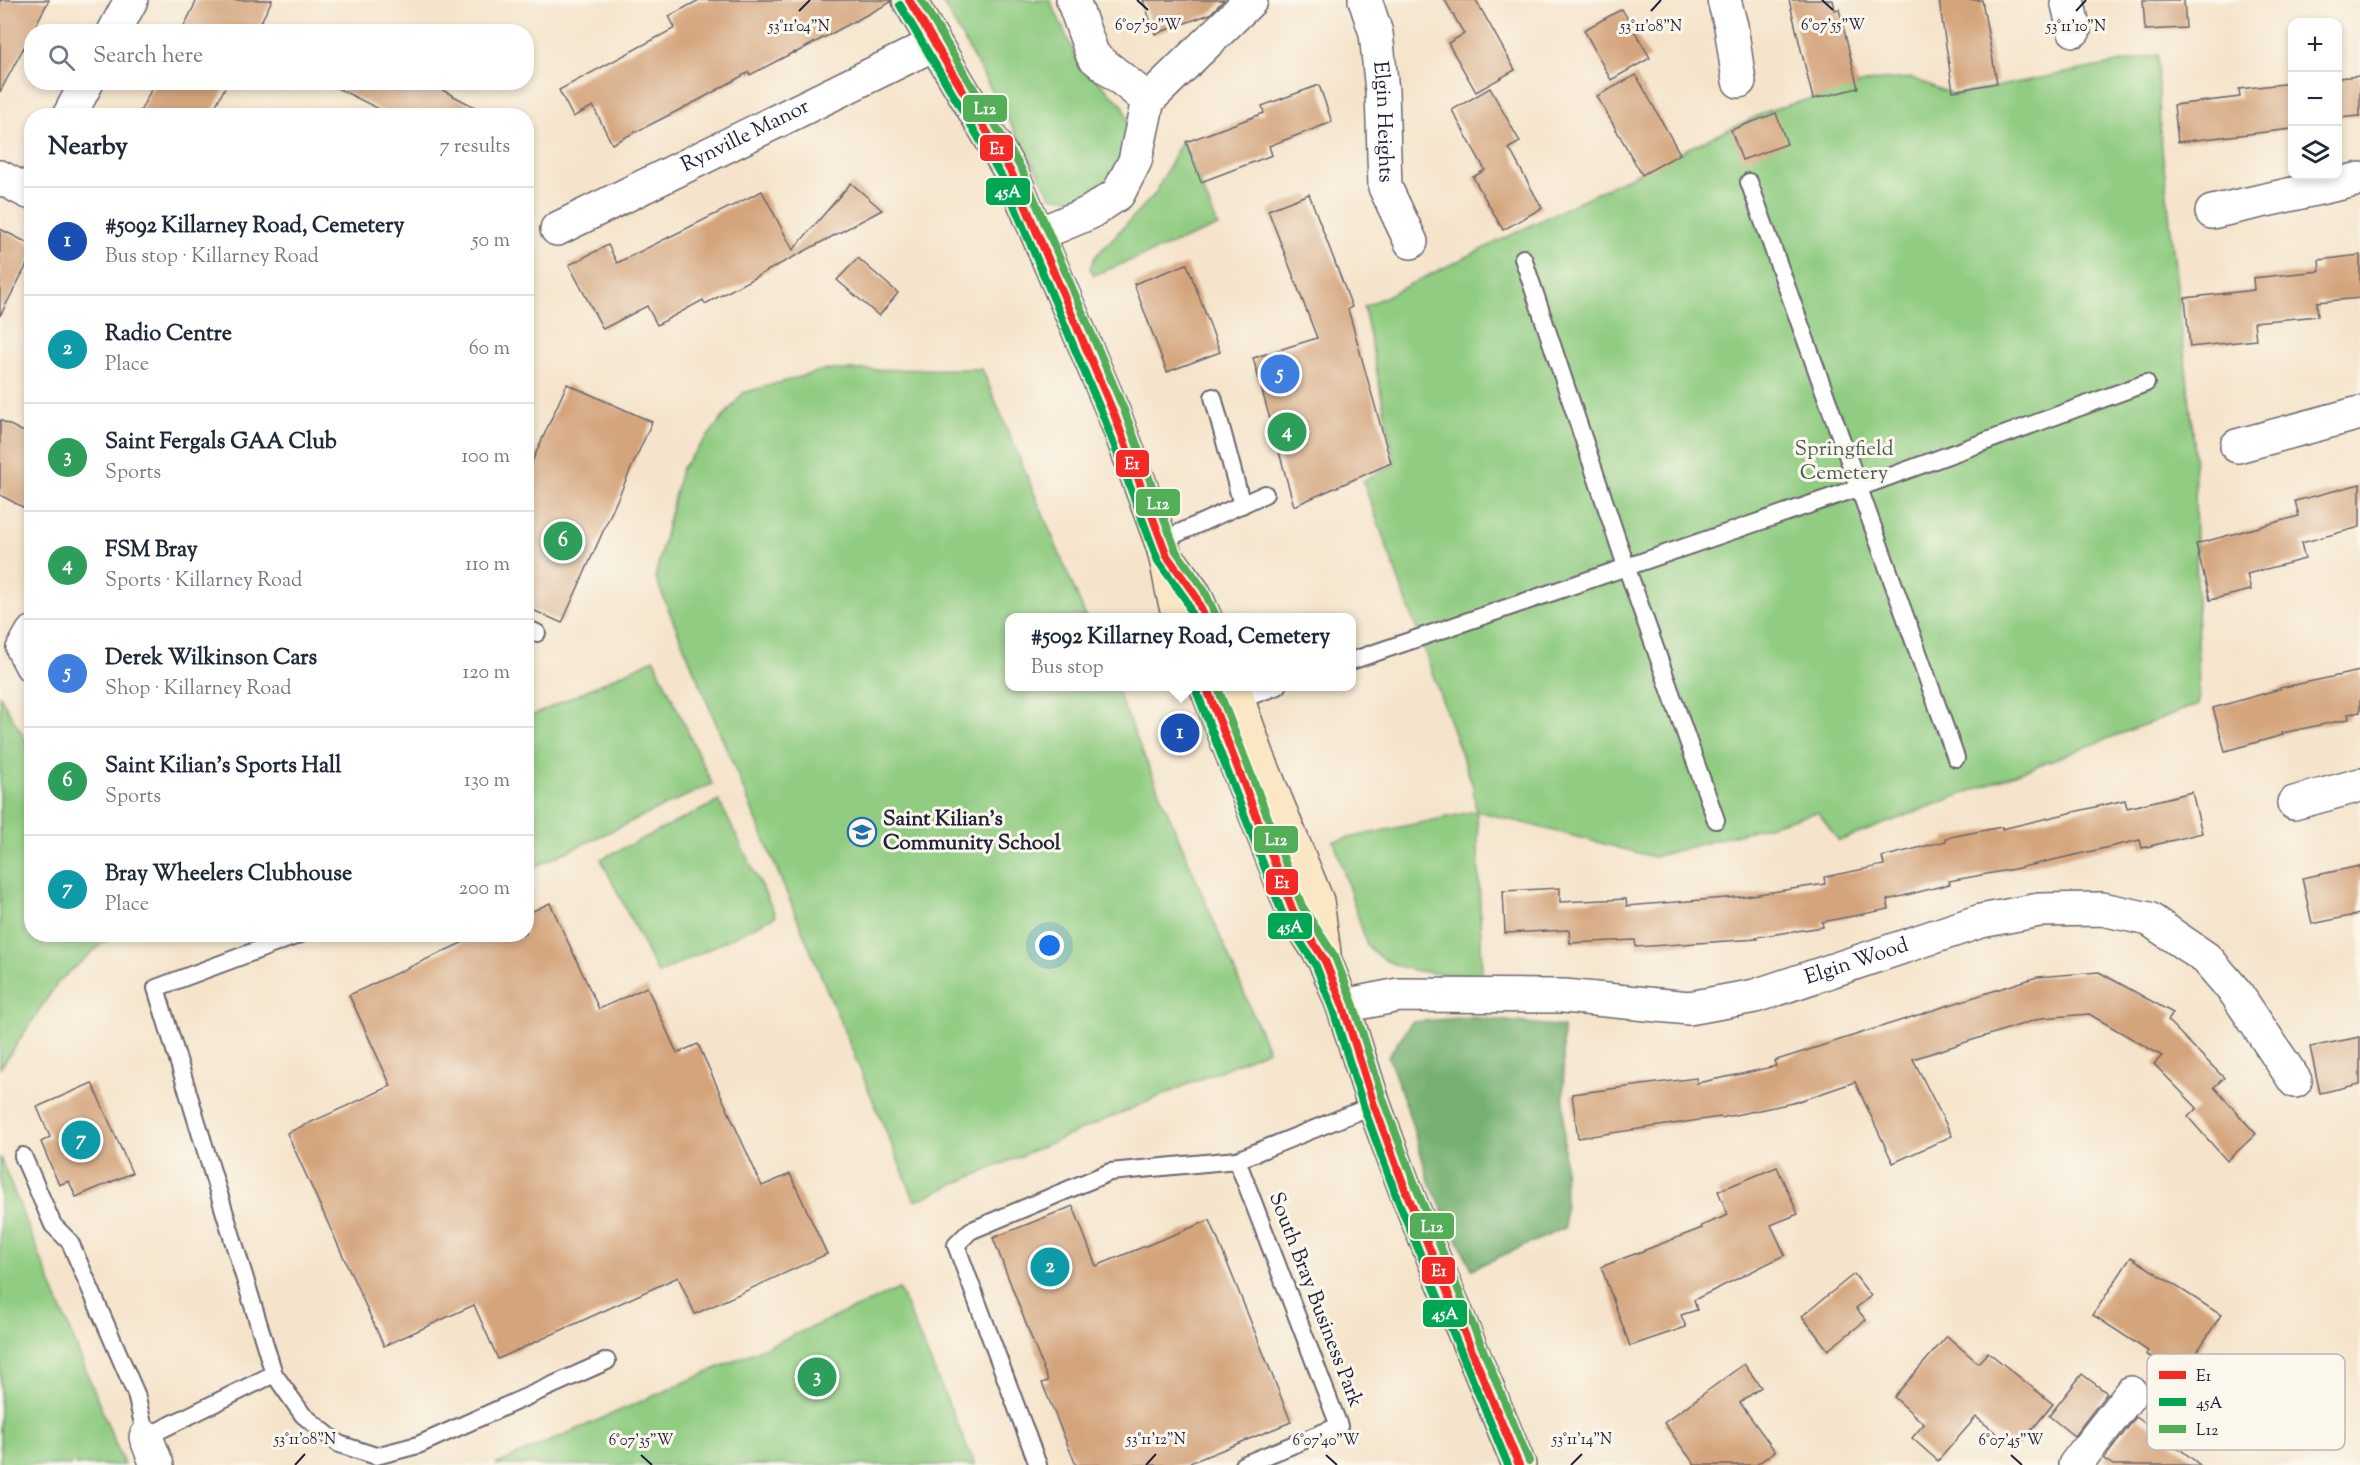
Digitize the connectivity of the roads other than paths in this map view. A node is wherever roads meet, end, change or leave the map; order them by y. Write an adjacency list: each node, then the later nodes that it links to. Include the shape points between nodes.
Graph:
1 (131, 0): 7 (street)
2 (909, 0): 8 (main road)
3 (1073, 0): 11 (street, via 1093,56)
4 (1251, 0): 11 (street)
5 (1365, 0): 18 (street, Elgin Heights, via 1376,33 1385,187)
6 (1724, 0): 9 (street)
7 (118, 24)
8 (934, 44): 16 (street, Rynville Manor); 17 (main road, via 1012,174)
9 (1739, 81)
10 (83, 90): 12 (street)
11 (1148, 100): 17 (street, via 1135,161 1118,194 1089,213)
12 (73, 108)
13 (2360, 179): 15 (street)
14 (1749, 182): 24 (lane)
15 (2212, 213)
16 (557, 229)
17 (1039, 234): 27 (main road, via 1114,414)
18 (1411, 242)
19 (1522, 258): 28 (lane)
20 (2146, 383): 24 (lane)
21 (1213, 397): 26 (lane)
22 (2360, 413): 23 (street)
23 (2236, 446)
24 (1858, 488): 28 (lane); 34 (lane)
25 (1265, 494): 26 (lane)
26 (1242, 505): 27 (lane)
27 (1164, 549): 29 (main road); 30 (main road)
28 (1626, 566): 31 (lane); 37 (lane)
29 (1178, 613)
30 (1203, 613)
31 (1356, 659)
32 (1250, 691): 33 (lane)
33 (1223, 695): 39 (main road, via 1293,911 1325,961)
34 (1956, 759)
35 (2360, 785): 36 (street)
36 (2294, 803)
37 (1716, 820)
38 (280, 942): 45 (lane, via 156,988)
39 (1343, 1006): 40 (street, Elgin Wood, via 1399,995 1564,996 1689,1008 1755,996 1981,921 2039,910 2102,909 2149,919 2207,959 2236,993); 41 (main road)
40 (2295, 1081)
41 (1374, 1105): 43 (lane); 50 (main road)
42 (23, 1155): 47 (lane, via 53,1225 70,1242 92,1292 136,1394)
43 (1237, 1160): 48 (lane, via 1110,1172 970,1231 956,1245); 49 (lane, South Bray Business Park, via 1339,1426)
44 (607, 1361): 45 (lane, via 418,1445 376,1456 339,1444 303,1414)
45 (274, 1374): 47 (lane)
46 (2131, 1393): 51 (street)
47 (151, 1451)
48 (1038, 1465)
49 (1243, 1465)
50 (1518, 1465)
51 (2075, 1465)

